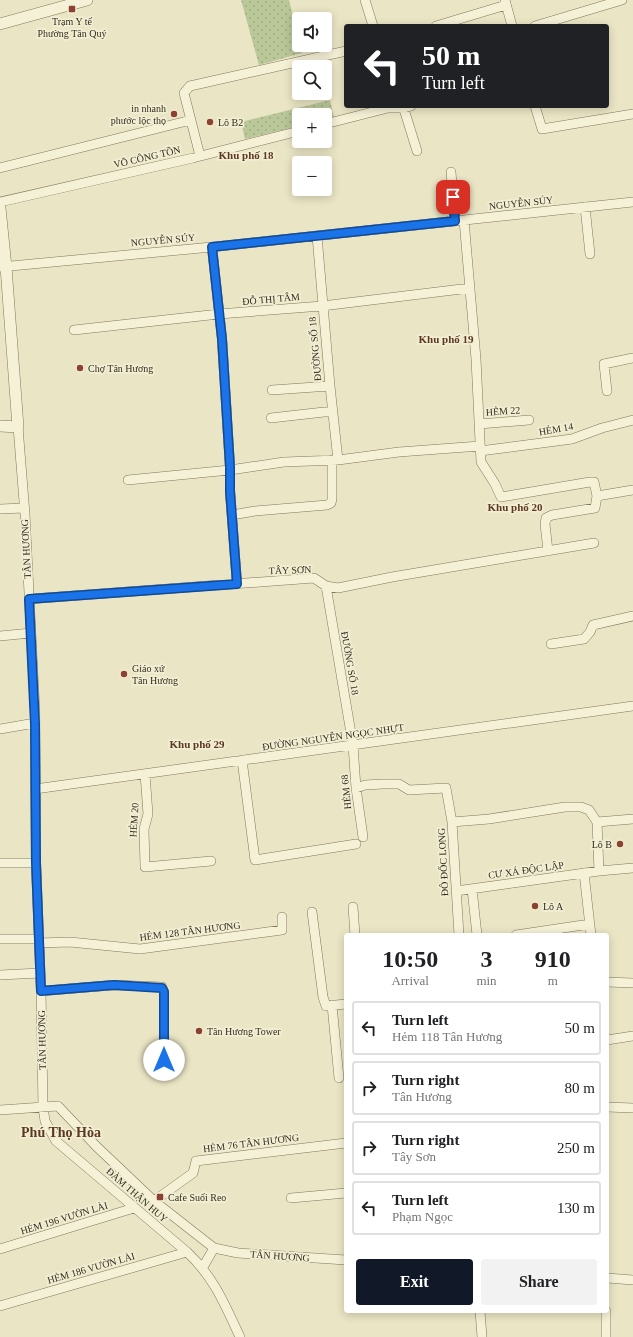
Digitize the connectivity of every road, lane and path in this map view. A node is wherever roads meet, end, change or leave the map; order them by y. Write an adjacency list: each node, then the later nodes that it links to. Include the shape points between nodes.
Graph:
1 (87, 0): 5 (street)
2 (365, 0): 6 (street)
3 (622, 0): 9 (street)
4 (505, 2): 7 (street); 8 (street)
5 (0, 24)
6 (371, 24)
7 (442, 24)
8 (511, 24)
9 (542, 24)
10 (344, 51): 15 (street, via 190,86 184,93)
11 (388, 108): 16 (street)
12 (406, 108): 18 (street)
13 (536, 108): 14 (street, via 542,129)
14 (633, 114)
15 (191, 120): 19 (street); 20 (street)
16 (332, 122)
17 (292, 133): 19 (street, VÕ CÔNG TỒN)
18 (416, 151)
19 (200, 156): 22 (street, VÕ CÔNG TỒN)
20 (0, 168)
21 (451, 172): 26 (street)
22 (0, 202)
23 (633, 202): 24 (street, NGUYỄN SÚY)
24 (585, 207): 26 (street, NGUYỄN SÚY); 29 (street)
25 (0, 208): 30 (street, TÂN HƯƠNG)
26 (460, 220): 27 (street, NGUYỄN SÚY); 31 (street)
27 (317, 236): 28 (street, NGUYỄN SÚY); 32 (street, ĐƯỜNG SỐ 18)
28 (212, 247): 30 (street, NGUYỄN SÚY); 33 (street)
29 (590, 254)
30 (3, 267): 45 (street, TÂN HƯƠNG)
31 (470, 288): 32 (street, ĐỖ THỊ TÂM); 43 (street)
32 (322, 306): 33 (street, ĐỖ THỊ TÂM); 36 (street, ĐƯỜNG SỐ 18)
33 (219, 314): 34 (street, ĐỖ THỊ TÂM); 48 (street)
34 (74, 330)
35 (633, 358): 38 (street, via 604,364)
36 (330, 386): 37 (street); 39 (street, ĐƯỜNG SỐ 18)
37 (272, 390)
38 (607, 391)
39 (333, 411): 40 (street); 47 (street, ĐƯỜNG SỐ 18)
40 (271, 418)
41 (529, 420): 43 (street, HẺM 22)
42 (633, 420): 46 (street, HẺM 14, via 572,439)
43 (479, 424): 46 (street)
44 (0, 426): 45 (street)
45 (18, 427): 52 (street, TÂN HƯƠNG)
46 (480, 448): 47 (street, HẺM 14, via 393,453); 51 (street, via 481,462 501,497 590,482 594,482)
47 (335, 460): 48 (street, HẺM 14, via 284,462); 54 (street, ĐƯỜNG SỐ 18, via 331,503)
48 (230, 470): 49 (street, HẺM 14); 54 (street)
49 (128, 480)
50 (633, 490): 51 (street)
51 (597, 496): 56 (street, via 595,508 546,518)
52 (24, 508): 53 (street); 59 (street, TÂN HƯƠNG)
53 (0, 509)
54 (232, 515): 57 (street)
55 (594, 543): 56 (street, TÂY SƠN)
56 (548, 551): 58 (street, TÂY SƠN, via 338,588)
57 (237, 584): 58 (street, TÂY SƠN, via 314,578); 59 (street, TÂY SƠN)
58 (326, 586): 67 (street, ĐƯỜNG SỐ 18)
59 (29, 599): 61 (street, TÂN HƯƠNG)
60 (633, 616): 63 (street, via 593,625 584,639)
61 (31, 633): 62 (street); 65 (street, TÂN HƯƠNG)
62 (0, 636)
63 (551, 644)
64 (633, 706): 67 (street, ĐƯỜNG NGUYỄN NGỌC NHỰT)
65 (35, 724): 66 (street); 71 (street, TÂN HƯƠNG)
66 (0, 729)
67 (353, 745): 68 (street, ĐƯỜNG NGUYỄN NGỌC NHỰT); 70 (street, HẺM 68)
68 (242, 760): 69 (street, ĐƯỜNG NGUYỄN NGỌC NHỰT); 76 (street, via 255,860)
69 (145, 774): 71 (street, ĐƯỜNG NGUYỄN NGỌC NHỰT); 77 (street, HẺM 20, via 148,814 144,829 145,868)
70 (356, 788): 73 (street, ĐÔ ĐỐC LONG, via 383,784 400,784 409,790 446,788); 75 (street, HẺM 68)
71 (35, 789): 79 (street, TÂN HƯƠNG)
72 (633, 819): 74 (street)
73 (452, 822): 74 (street, via 581,807 589,810); 84 (street, ĐÔ ĐỐC LONG)
74 (597, 822): 81 (street)
75 (362, 837)
76 (356, 844)
77 (211, 861)
78 (0, 863): 79 (street)
79 (36, 863): 95 (street, TÂN HƯƠNG)
80 (633, 868): 81 (street, CƯ XÁ ĐỘC LẬP)
81 (599, 871): 82 (street, CƯ XÁ ĐỘC LẬP)
82 (584, 873): 83 (street, CƯ XÁ ĐỘC LẬP); 88 (street)
83 (472, 889): 84 (street, CƯ XÁ ĐỘC LẬP); 91 (street)
84 (456, 891): 90 (street, ĐÔ ĐỐC LONG)
85 (353, 907): 89 (street)
86 (312, 912): 102 (street, via 323,997 326,1006)
87 (282, 917): 95 (street, HẺM 128 TÂN HƯƠNG, via 282,930 140,948)
88 (590, 924): 92 (street); 93 (street)
89 (355, 933)
90 (459, 933)
91 (477, 933)
92 (529, 933)
93 (591, 933)
94 (0, 939): 95 (street)
95 (39, 941): 96 (street, TÂN HƯƠNG)
96 (40, 973): 97 (street); 100 (street, TÂN HƯƠNG)
97 (0, 975)
98 (609, 982): 99 (street)
99 (633, 983)
100 (41, 991): 105 (street, via 114,985 162,988); 107 (street, TÂN HƯƠNG)
101 (344, 1004): 102 (street)
102 (332, 1005): 106 (street)
103 (633, 1036): 104 (street)
104 (609, 1040)
105 (164, 1060)
106 (339, 1078)
107 (43, 1107): 110 (street); 114 (street, TÂN HƯƠNG, via 58,1106); 115 (street, ĐÀM THẬN HUY, via 45,1121 56,1141)
108 (609, 1107): 109 (street)
109 (633, 1108)
110 (0, 1110)
111 (344, 1143): 114 (street, HẺM 76 TÂN HƯƠNG, via 196,1161 193,1173)
112 (344, 1193): 113 (street)
113 (291, 1198)
114 (154, 1201): 117 (street, TÂN HƯƠNG)
115 (134, 1208): 116 (street, HẺM 196 VƯỜN LÀI); 118 (street, ĐÀM THẬN HUY)
116 (0, 1248)
117 (214, 1248): 119 (street, TÂN HƯƠNG, via 238,1253); 120 (street)
118 (187, 1252): 120 (street, ĐÀM THẬN HUY); 123 (street, HẺM 186 VƯỜN LÀI)
119 (344, 1260)
120 (203, 1267): 126 (street, ĐÀM THẬN HUY, via 217,1288)
121 (609, 1278): 122 (street)
122 (633, 1280)
123 (0, 1306)
124 (480, 1313): 127 (street)
125 (606, 1313): 128 (street)
126 (240, 1337)
127 (482, 1337)
128 (606, 1337)

